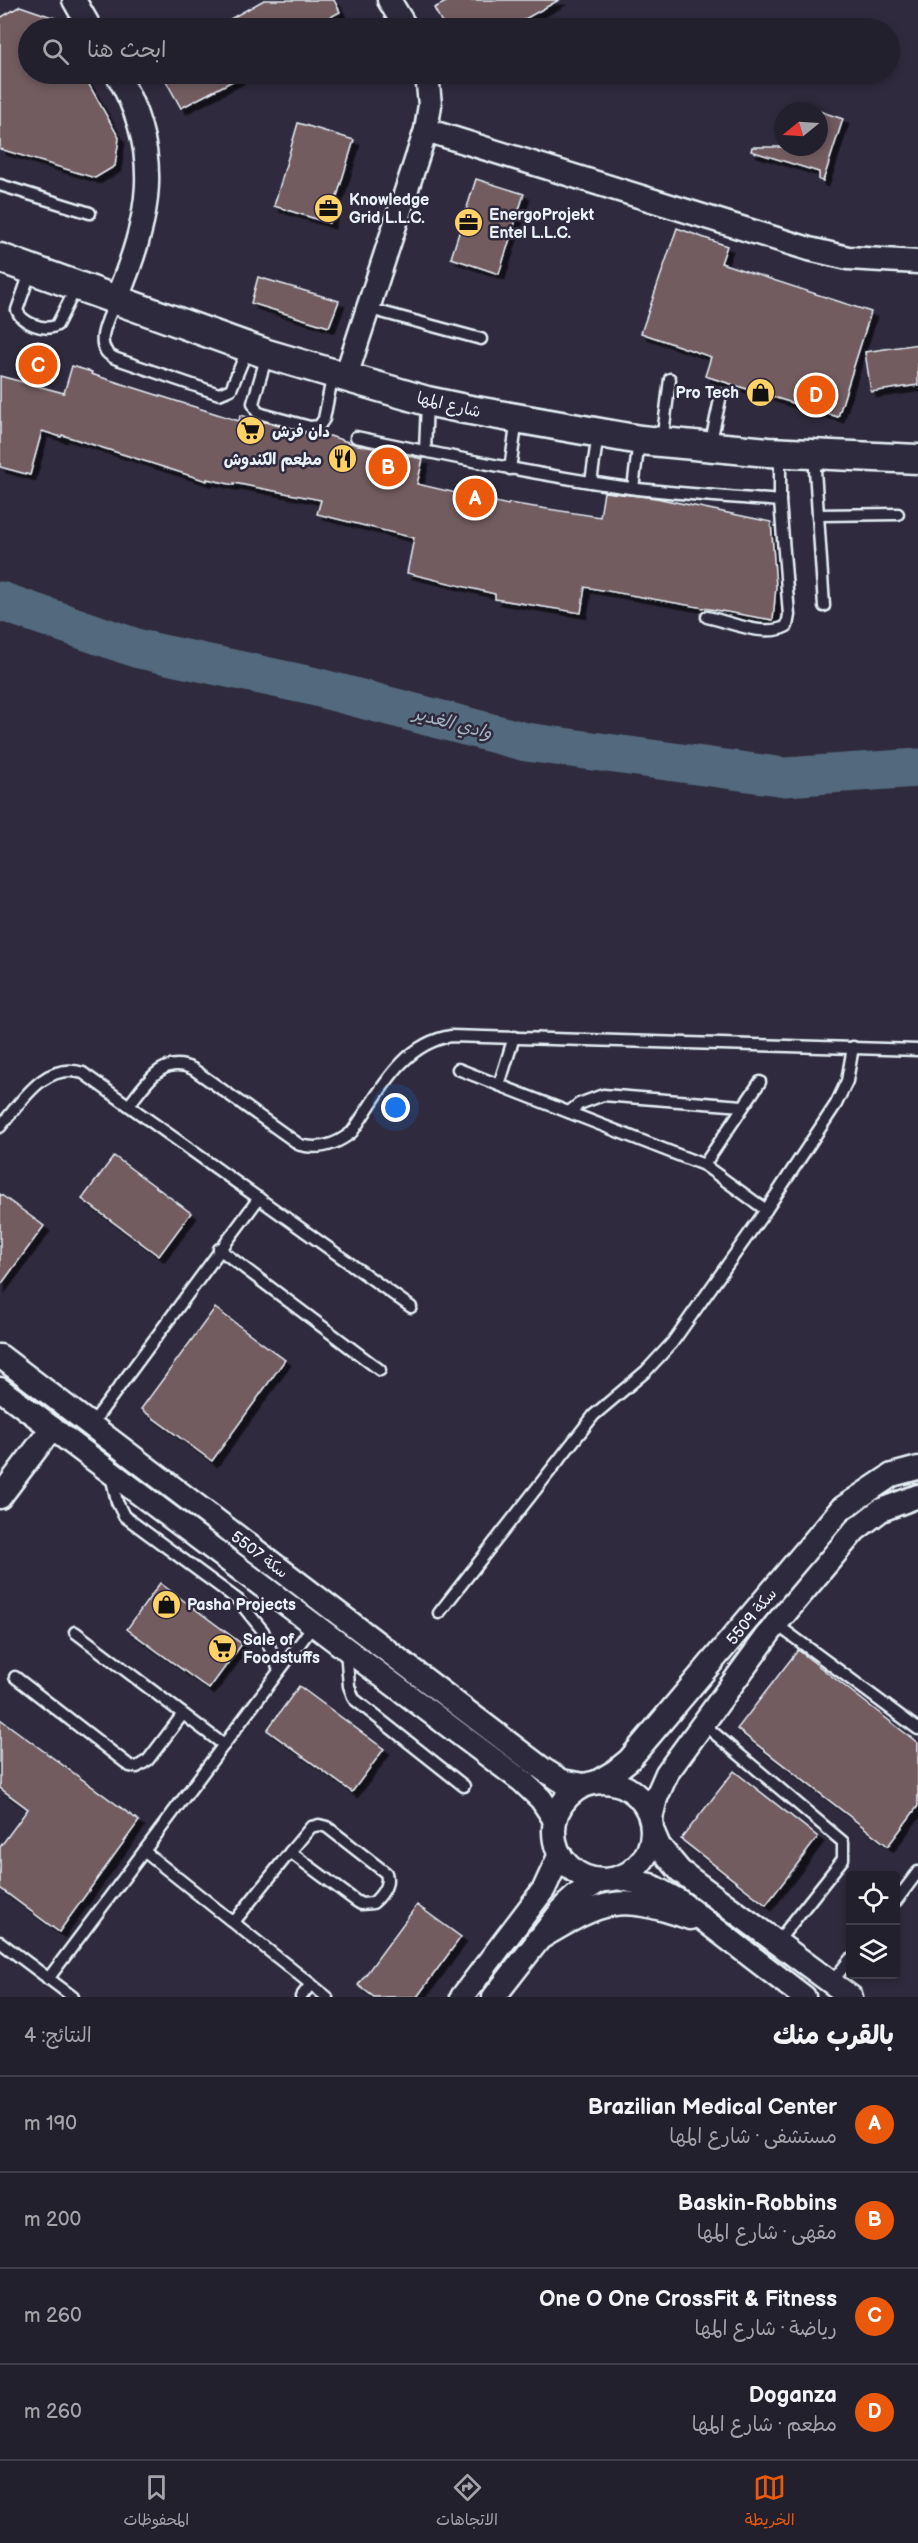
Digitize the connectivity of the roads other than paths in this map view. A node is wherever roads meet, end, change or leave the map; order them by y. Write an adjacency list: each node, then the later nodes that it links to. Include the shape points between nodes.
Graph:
1 (74, 0): 3 (street)
2 (389, 0): 4 (street)
3 (84, 18)
4 (400, 18)
5 (122, 84): 13 (street, via 137,114 146,146 148,178 141,234)
6 (428, 84): 7 (street)
7 (426, 130): 10 (street, via 809,249 848,258); 14 (street)
8 (0, 185): 9 (lane)
9 (90, 213)
10 (918, 261)
11 (9, 265): 12 (street, شارع المها); 12 (lane, via 17,310 25,321 48,328 57,325)
12 (77, 286): 13 (street, شارع المها)
13 (116, 300): 16 (street, شارع المها); 16 (lane, via 102,344 117,359 219,394 231,389)
14 (370, 309): 15 (lane); 17 (street)
15 (482, 339)
16 (258, 351): 17 (street, شارع المها); 17 (lane, via 253,403 262,414 319,426)
17 (340, 375): 20 (street, شارع المها)
18 (670, 379): 24 (lane)
19 (721, 395): 25 (lane)
20 (427, 400): 21 (street, شارع المها); 26 (lane)
21 (517, 418): 22 (street, شارع المها); 30 (lane)
22 (598, 434): 24 (street, شارع المها); 31 (lane)
23 (356, 437): 26 (lane)
24 (651, 441): 25 (street, شارع المها); 32 (lane)
25 (710, 447): 27 (street, شارع المها)
26 (424, 451): 30 (lane)
27 (780, 452): 28 (street, شارع المها); 33 (lane)
28 (814, 454): 29 (street, شارع المها); 34 (lane)
29 (918, 459)
30 (510, 469): 31 (lane)
31 (591, 482): 32 (lane)
32 (633, 488): 33 (lane)
33 (780, 501): 37 (lane, via 787,626 768,631)
34 (818, 514): 35 (lane); 36 (lane)
35 (898, 514)
36 (824, 606)
37 (706, 616)
38 (514, 1037): 39 (lane); 43 (lane); 44 (lane, via 450,1036 427,1042 403,1060 352,1132 343,1140 321,1147 300,1145 193,1069 180,1064 159,1070)
39 (853, 1047): 40 (lane); 50 (lane, via 842,1093)
40 (918, 1050)
41 (458, 1069): 43 (lane)
42 (760, 1082): 45 (lane)
43 (499, 1085): 46 (lane)
44 (129, 1105): 47 (lane, via 83,1073 64,1070 45,1077); 49 (lane)
45 (742, 1106): 46 (lane, via 603,1095); 48 (lane)
46 (569, 1112): 48 (lane)
47 (0, 1127)
48 (704, 1165): 50 (lane)
49 (259, 1198): 51 (lane); 52 (lane)
50 (766, 1210): 62 (lane, via 672,1343 594,1415)
51 (219, 1249): 54 (lane); 56 (lane)
52 (411, 1307)
53 (0, 1356): 56 (street, سكة 5507)
54 (380, 1370)
55 (0, 1389): 57 (street, سكة 5507)
56 (91, 1425): 73 (street, سكة 5507, via 544,1770 562,1781)
57 (52, 1428): 59 (street, سكة 5507); 61 (street)
58 (918, 1468): 73 (street, سكة 5509, via 892,1475 841,1509 629,1760)
59 (110, 1469): 64 (street, سكة 5507); 67 (lane, via 124,1516 238,1599 263,1631)
60 (918, 1496): 63 (street, سكة 5509, via 881,1510 855,1530)
61 (0, 1497)
62 (439, 1613)
63 (776, 1624): 70 (street, سكة 5509); 71 (lane)
64 (313, 1626): 66 (street, سكة 5507); 67 (lane)
65 (75, 1632): 69 (lane)
66 (346, 1650): 74 (lane, via 348,1686 354,1699); 75 (street, سكة 5507, via 532,1789)
67 (279, 1670): 72 (lane)
68 (15, 1677): 69 (lane, via 130,1766 137,1767 148,1760)
69 (183, 1714): 72 (lane)
70 (702, 1723): 76 (street, سكة 5509, via 667,1773 656,1798); 86 (lane, via 843,1842 843,1860)
71 (918, 1729)
72 (224, 1745): 77 (lane)
73 (590, 1783): 75 (street, via 570,1794); 76 (street, via 625,1786 646,1805)
74 (464, 1786)
75 (555, 1820): 79 (street)
76 (652, 1825): 81 (street, via 650,1848 642,1861 631,1872); 86 (street, via 660,1846 680,1871)
77 (145, 1852): 83 (lane); 89 (lane)
78 (290, 1852): 78 (lane, via 311,1827 327,1827 386,1873 388,1883 373,1903 361,1904); 83 (lane)
79 (560, 1854): 81 (street, via 584,1876); 95 (street, via 544,1889)
80 (918, 1872): 82 (lane)
81 (609, 1879): 84 (street, via 634,1881 665,1892); 85 (street, via 576,1896)
82 (900, 1896)
83 (234, 1922): 91 (lane)
84 (714, 1926): 85 (street, via 658,1907 636,1902 613,1903 591,1909); 97 (street)
85 (537, 1940): 96 (street)
86 (777, 1941): 90 (street)
87 (0, 1942): 89 (lane)
88 (846, 1964): 90 (lane)
89 (48, 1978): 92 (lane)
90 (832, 1982): 98 (street)
91 (311, 1984): 93 (lane); 94 (lane)
92 (72, 1997)
93 (301, 1997)
94 (327, 1997)
95 (462, 1997)
96 (494, 1997)
97 (804, 1997)
98 (850, 1997)

